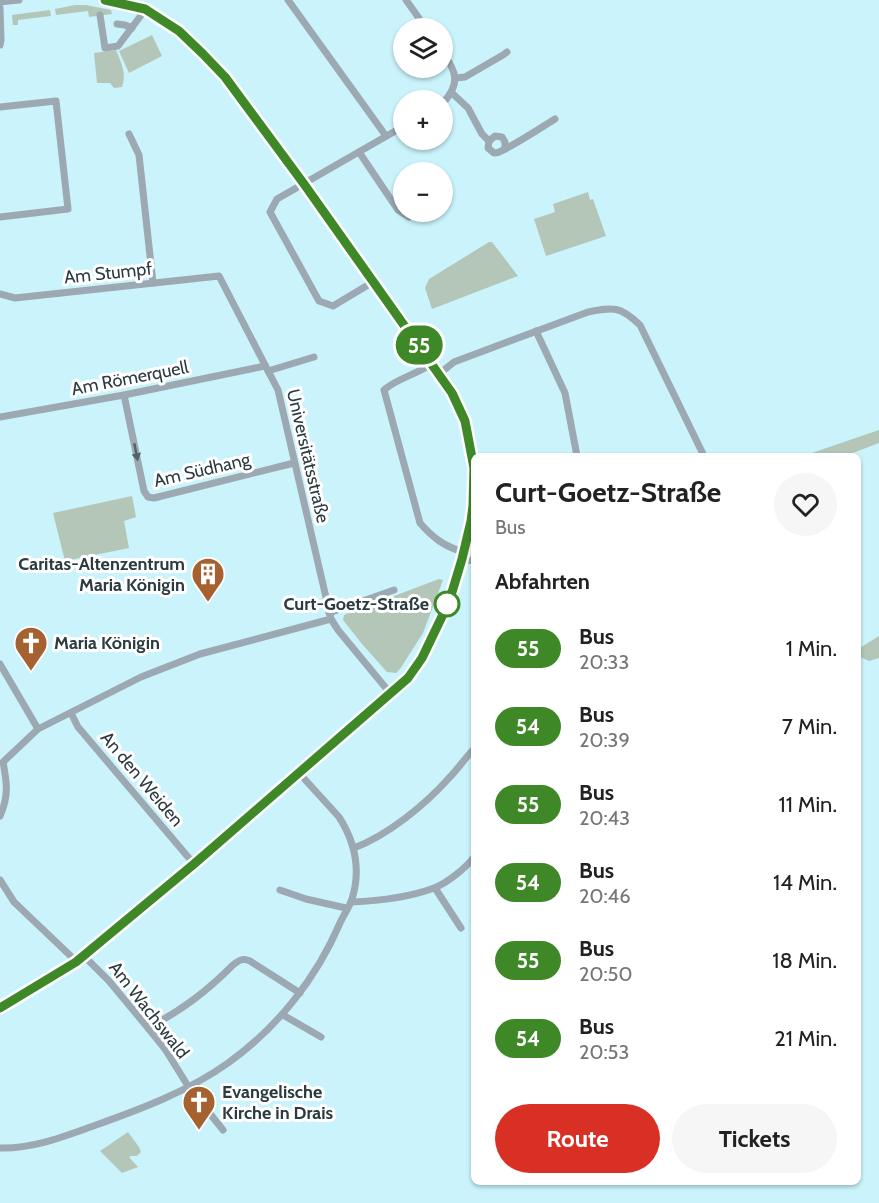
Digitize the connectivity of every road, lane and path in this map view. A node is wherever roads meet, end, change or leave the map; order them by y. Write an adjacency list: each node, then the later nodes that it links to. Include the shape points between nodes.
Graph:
1 (19, 0): 5 (street)
2 (105, 0): 6 (street)
3 (288, 0): 23 (street)
4 (406, 0): 10 (street)
5 (0, 2)
6 (132, 2): 8 (street)
7 (0, 8): 13 (street)
8 (145, 9): 12 (street); 27 (street, via 179,31 218,69)
9 (100, 15): 12 (street, via 105,48 118,46)
10 (419, 18)
11 (117, 24): 12 (street)
12 (132, 28)
13 (0, 45)
14 (507, 52): 16 (street, via 465,77)
15 (453, 66): 16 (street)
16 (456, 78): 17 (street)
17 (453, 90)
18 (453, 94): 24 (street, via 468,108)
19 (0, 107): 29 (street, via 56,101 68,209)
20 (555, 119): 25 (street)
21 (393, 132): 23 (street)
22 (129, 134): 32 (street, via 139,155)
23 (386, 136): 26 (street)
24 (489, 141): 25 (street, via 501,137); 25 (street, via 488,148 494,153)
25 (505, 149)
26 (359, 152): 27 (street); 28 (street)
27 (304, 184): 31 (street); 31 (street, via 277,199 270,212 320,301 333,306)
28 (393, 203)
29 (0, 217)
30 (219, 276): 32 (street, Am Stumpf); 37 (street, Universitätsstraße)
31 (373, 282): 36 (street)
32 (153, 283): 33 (street, Am Stumpf, via 15,298)
33 (0, 294)
34 (536, 331): 38 (street, via 454,362); 42 (street, via 565,393); 43 (street, via 599,309 628,314 640,325)
35 (314, 357): 37 (street, Am Römerquell)
36 (432, 363): 38 (street); 46 (street, via 384,390 420,523 432,537)
37 (267, 368): 39 (street, Am Römerquell); 44 (street, Universitätsstraße, via 278,390)
38 (439, 374): 41 (street, via 465,421)
39 (124, 395): 40 (street, Am Römerquell); 44 (street, Am Südhang, one-way to 44, via 148,497)
40 (0, 417)
41 (471, 453)
42 (576, 453)
43 (703, 453)
44 (294, 463): 49 (street, Universitätsstraße)
45 (471, 516): 46 (street)
46 (463, 556): 47 (street); 51 (street, via 449,602 422,658 408,678)
47 (471, 560)
48 (394, 590): 49 (street)
49 (330, 616): 51 (street); 52 (street, via 200,654 141,677)
50 (0, 664): 53 (street)
51 (390, 693): 56 (street)
52 (71, 713): 53 (street); 60 (street, An den Weiden, via 78,727)
53 (38, 729): 55 (street)
54 (471, 753): 58 (street, via 447,781 412,812)
55 (2, 763): 57 (street, via 7,783 6,803)
56 (299, 773): 58 (street, via 339,817); 60 (street)
57 (0, 816)
58 (354, 848): 64 (street, via 356,882)
59 (471, 860): 62 (street)
60 (194, 864): 66 (street)
61 (0, 880): 67 (street, via 14,902)
62 (435, 888): 64 (street); 65 (street)
63 (280, 890): 64 (street, via 306,899)
64 (349, 905): 68 (street, via 318,968)
65 (461, 928)
66 (84, 956): 67 (street); 71 (street, Am Wachswald)
67 (76, 962): 69 (street)
68 (300, 993): 70 (street); 71 (street, via 250,961 238,960 199,997)
69 (0, 1008)
70 (283, 1015): 72 (street); 73 (street, via 227,1063)
71 (148, 1028): 73 (street, Am Wachswald)
72 (321, 1037)
73 (188, 1086): 74 (street, Am Wachswald); 75 (street, via 68,1135 29,1146)
74 (223, 1130)
75 (0, 1148)

